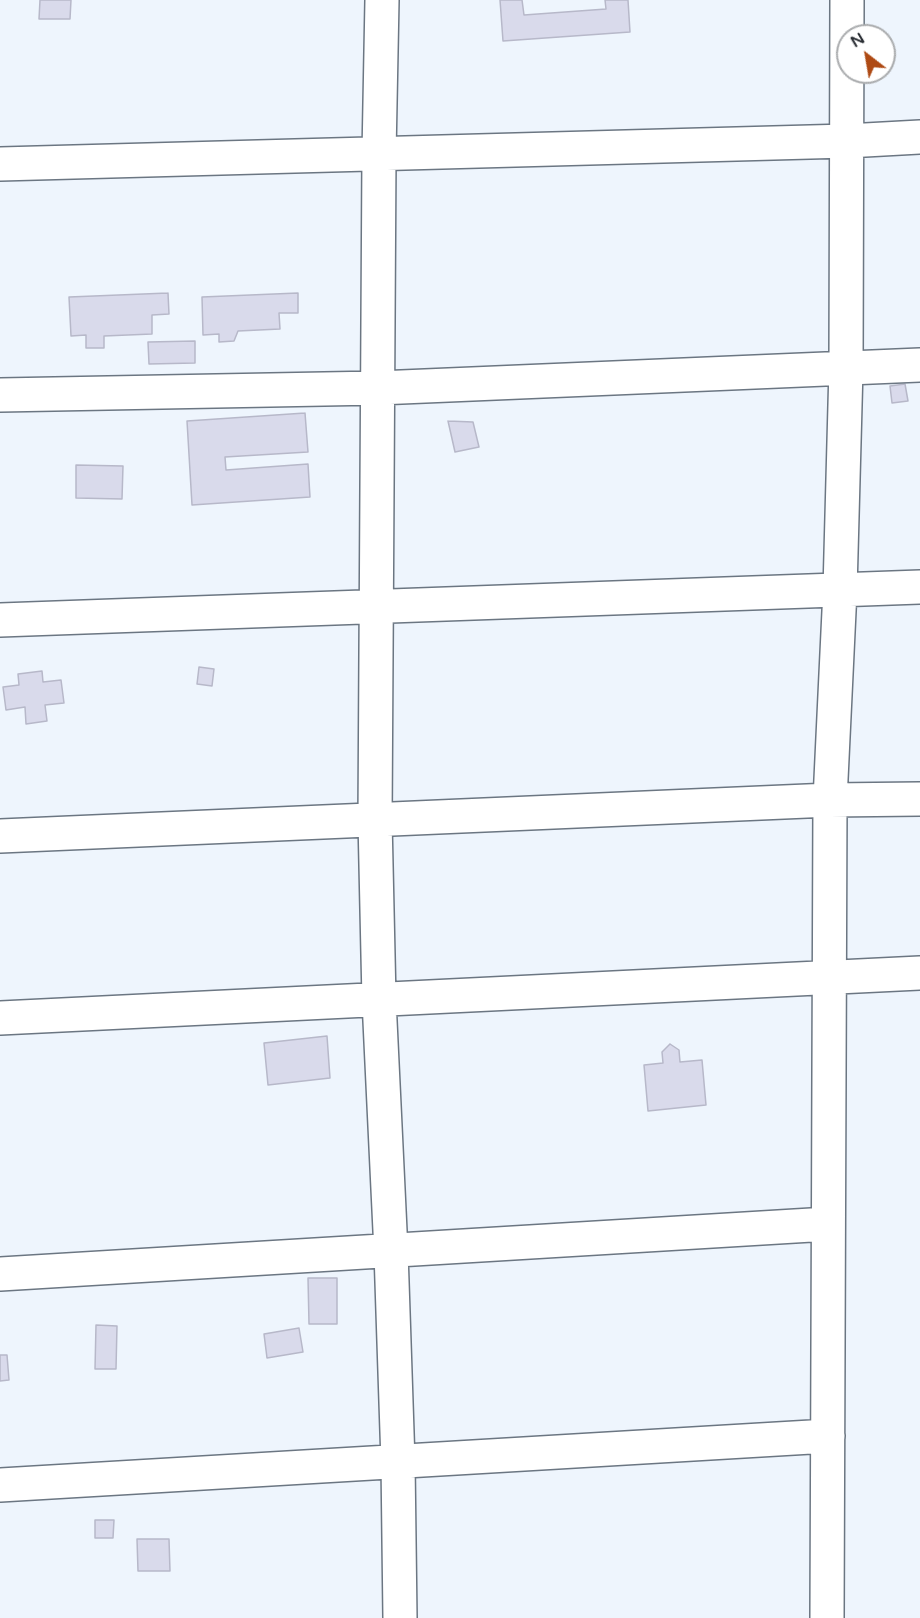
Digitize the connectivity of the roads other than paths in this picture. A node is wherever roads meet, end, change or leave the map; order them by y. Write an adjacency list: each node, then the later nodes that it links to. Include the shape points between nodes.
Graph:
1 (382, 0): 5 (street)
2 (847, 0): 4 (street)
3 (920, 137): 4 (street)
4 (847, 141): 5 (street); 8 (street)
5 (379, 154): 6 (street); 9 (street)
6 (0, 164)
7 (920, 365): 8 (street)
8 (846, 368): 9 (street); 12 (street)
9 (378, 388): 10 (street); 13 (street)
10 (0, 395)
11 (920, 587): 12 (street)
12 (840, 590): 13 (street); 16 (street)
13 (375, 606): 14 (street); 17 (street)
14 (0, 620)
15 (920, 799): 16 (street)
16 (830, 800): 17 (street); 20 (street)
17 (375, 820): 18 (street); 21 (street)
18 (0, 836)
19 (920, 974): 20 (street)
20 (829, 978): 21 (street); 23 (street)
21 (379, 1000): 22 (street); 24 (street)
22 (0, 1018)
23 (828, 1224): 24 (street); 26 (street)
24 (392, 1252): 25 (street); 27 (street)
25 (0, 1274)
26 (828, 1436): 27 (street); 30 (street)
27 (398, 1462): 28 (street); 29 (street)
28 (0, 1485)
29 (400, 1618)
30 (827, 1618)

